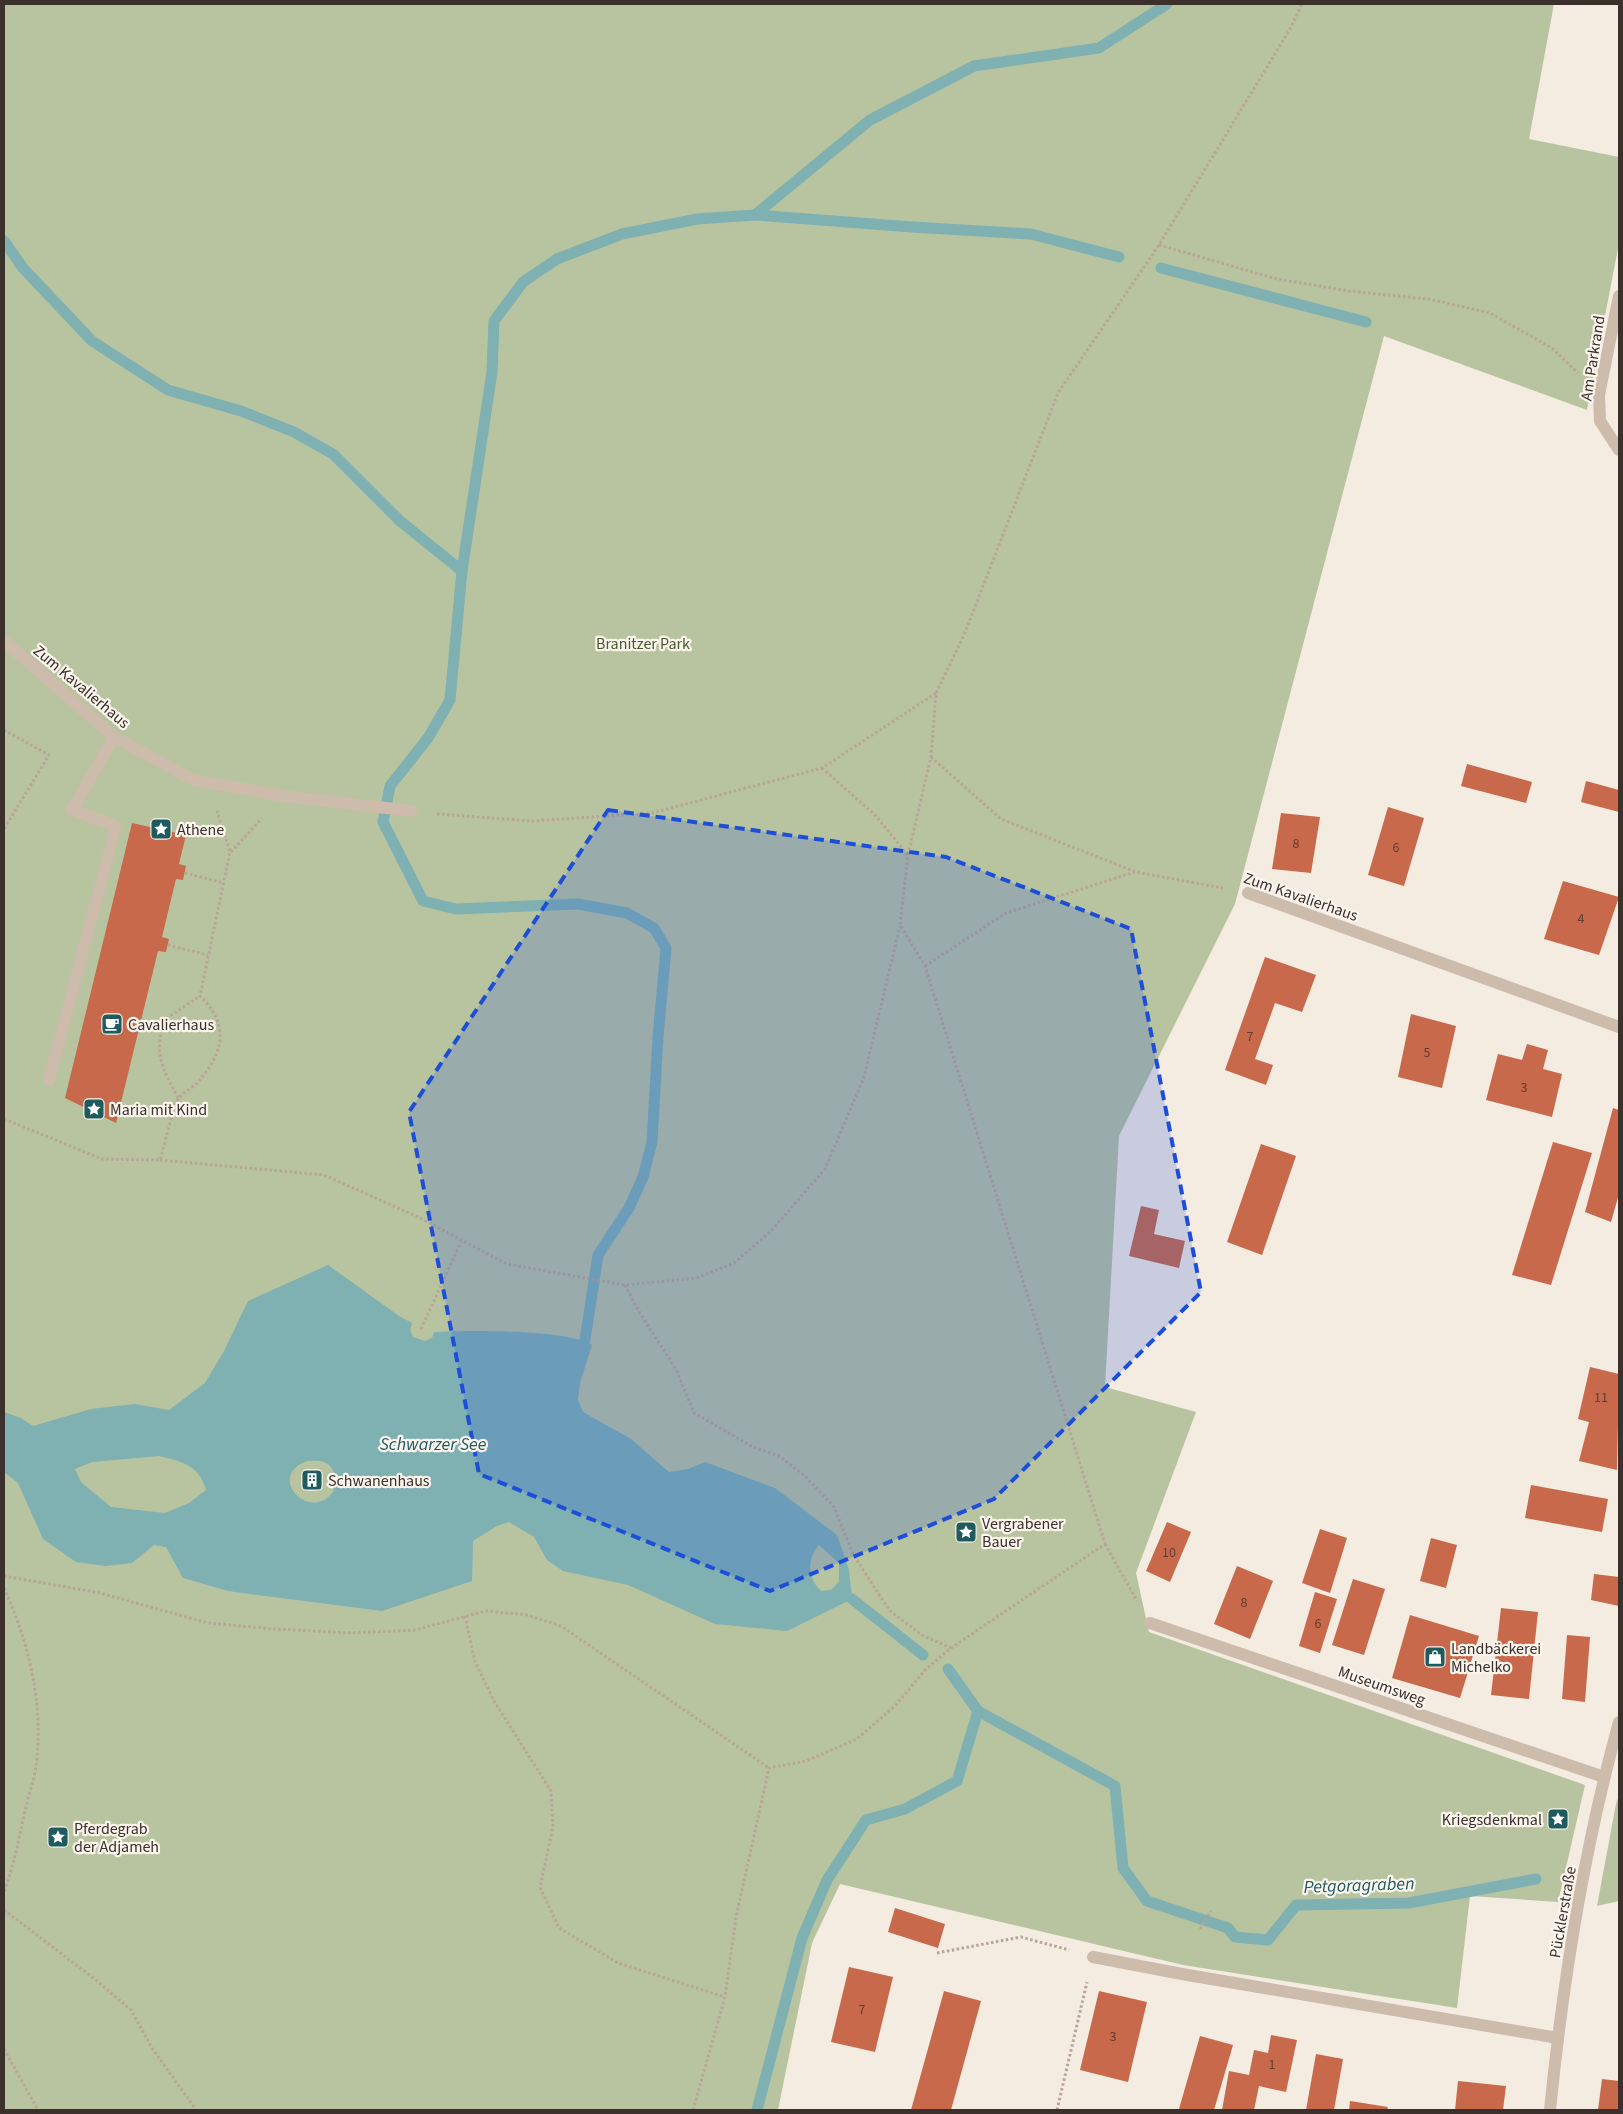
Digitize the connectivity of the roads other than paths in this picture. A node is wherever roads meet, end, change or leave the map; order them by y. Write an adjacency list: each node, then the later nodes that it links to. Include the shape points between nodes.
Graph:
1 (1619, 296): 2 (street, Am Parkrand, via 1599,395 1600,421)
2 (1619, 450)
3 (4, 641): 4 (street, Zum Kavalierhaus)
4 (114, 736): 5 (street, Zum Kavalierhaus, via 194,780 283,796); 8 (street, via 72,810 116,826)
5 (412, 811)
6 (1248, 893): 7 (street, Zum Kavalierhaus)
7 (1619, 1026)
8 (50, 1080)
9 (1150, 1623): 11 (street, Museumsweg)
10 (1619, 1722): 11 (street, Pücklerstraße)
11 (1604, 1777): 13 (street, Pücklerstraße)
12 (1094, 1957): 13 (street)
13 (1558, 2038): 14 (street, Pücklerstraße)
14 (1550, 2110)

